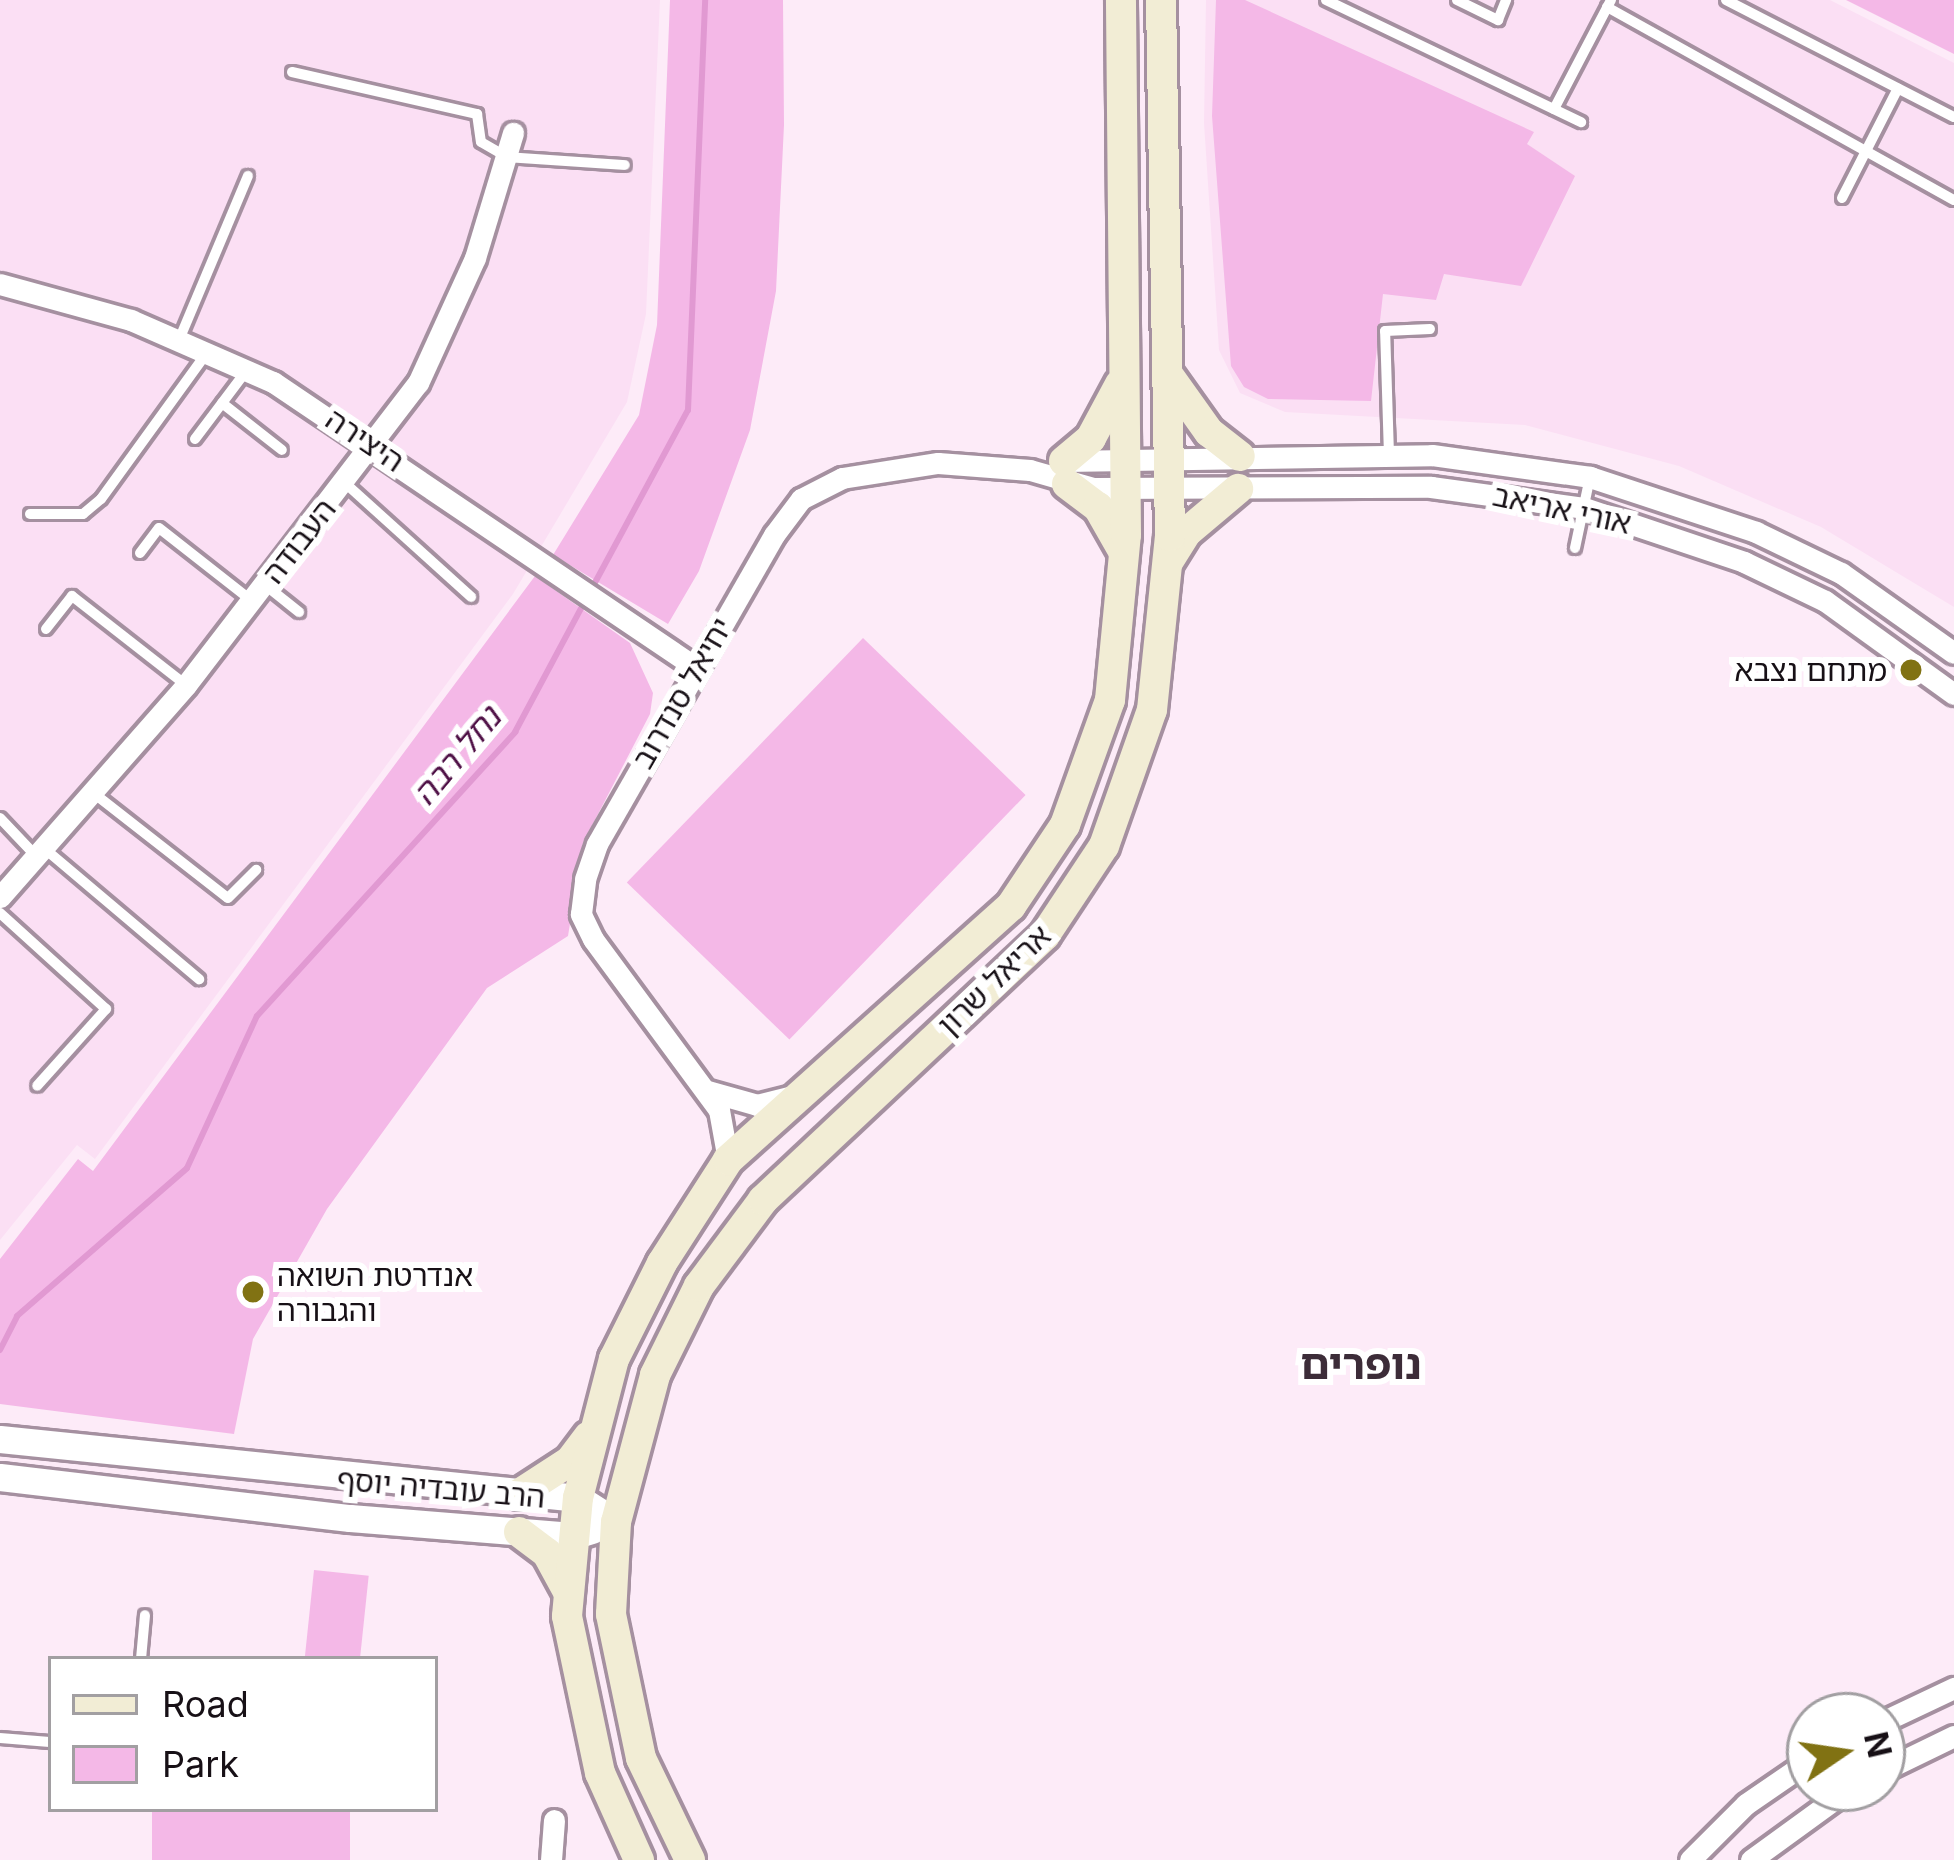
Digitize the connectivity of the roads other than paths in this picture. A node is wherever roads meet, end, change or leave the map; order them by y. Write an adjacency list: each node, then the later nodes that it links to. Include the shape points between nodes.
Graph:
1 (1121, 0): 25 (main road, אריאל שרון)
2 (1161, 0): 26 (main road, אריאל שרון)
3 (1325, 0): 10 (lane)
4 (1457, 0): 5 (lane, via 1498,20)
5 (1506, 0)
6 (1726, 0): 9 (lane)
7 (1609, 4): 10 (lane); 14 (lane)
8 (292, 72): 15 (lane, via 478,114 481,142)
9 (1898, 88): 11 (lane); 14 (lane)
10 (1554, 109): 12 (lane)
11 (1954, 117)
12 (1581, 122)
13 (514, 134): 15 (street, העבודה)
14 (1866, 152): 18 (lane); 19 (lane)
15 (507, 157): 16 (lane); 29 (street, העבודה, via 443,336)
16 (625, 165)
17 (248, 176): 22 (lane)
18 (1842, 198)
19 (1954, 200)
20 (0, 284): 22 (street, היצירה)
21 (1430, 329): 31 (lane, via 1385,331)
22 (179, 340): 23 (street, היצירה)
23 (207, 352): 24 (street, היצירה); 42 (lane, via 101,499 83,514)
24 (247, 370): 27 (lane); 29 (street, היצירה)
25 (1124, 373): 33 (main road, אריאל שרון); 35 (main road)
26 (1168, 375): 32 (main road, via 1209,432); 34 (main road, אריאל שרון)
27 (222, 404): 28 (lane); 30 (lane)
28 (195, 439)
29 (373, 445): 37 (street, העבודה); 52 (street, היצירה)
30 (282, 450)
31 (1389, 455): 32 (street, אורי אריאב); 36 (street, אורי אריאב)
32 (1240, 456): 34 (street, אורי אריאב)
33 (1124, 457): 34 (street, יחיאל סנדרוב); 35 (street, יחיאל סנדרוב); 38 (main road, אריאל שרון)
34 (1169, 457): 39 (main road, אריאל שרון)
35 (1065, 472): 38 (street, יחיאל סנדרוב); 45 (main road); 52 (street, יחיאל סנדרוב, via 938,463 842,478 801,499)
36 (1590, 477): 41 (lane); 51 (street, אורי אריאב, via 1791,548 1841,573)
37 (345, 483): 47 (street, העבודה); 48 (lane)
38 (1125, 489): 39 (street, אורי אריאב); 45 (main road, אריאל שרון)
39 (1169, 489): 40 (street, אורי אריאב); 46 (main road, אריאל שרון)
40 (1238, 489): 41 (street, אורי אריאב, via 1431,487); 46 (main road, via 1187,532)
41 (1584, 508): 43 (lane); 54 (street, אורי אריאב, via 1744,562 1826,602)
42 (30, 514)
43 (1575, 548)
44 (140, 553): 47 (lane, via 159,528)
45 (1125, 555): 64 (main road, אריאל שרון, via 1110,700 1048,854 972,945)
46 (1168, 562): 71 (main road, אריאל שרון, via 1152,710 1104,845 1045,935 814,1147 720,1252 655,1375)
47 (258, 592): 49 (lane); 53 (street, העבודה)
48 (471, 597)
49 (299, 612)
50 (46, 629): 53 (lane, via 72,596)
51 (1954, 653)
52 (695, 667): 63 (street, יחיאל סנדרוב, via 597,844 581,914)
53 (186, 685): 55 (street, העבודה)
54 (1954, 694)
55 (96, 795): 57 (street, העבודה); 58 (lane, via 229,898)
56 (0, 818): 57 (lane)
57 (41, 853): 59 (street, העבודה); 61 (lane)
58 (256, 870)
59 (0, 897)
60 (0, 913): 62 (lane, via 106,1009)
61 (199, 979)
62 (37, 1086)
63 (707, 1091): 64 (street, via 757,1105); 65 (street, יחיאל סנדרוב, via 728,1137)
64 (792, 1096): 65 (main road, אריאל שרון)
65 (728, 1160): 66 (main road, אריאל שרון, via 636,1310)
66 (592, 1431): 69 (main road, via 570,1461); 70 (main road, אריאל שרון)
67 (1, 1440): 69 (street, הרב עובדיה יוסף)
68 (8, 1482): 72 (street, הרב עובדיה יוסף)
69 (519, 1494): 70 (street, הרב עובדיה יוסף)
70 (578, 1498): 71 (street, הרב עובדיה יוסף); 73 (main road, אריאל שרון)
71 (616, 1522): 73 (street, הרב עובדיה יוסף); 88 (main road, אריאל שרון, via 611,1614 626,1703 641,1758)
72 (519, 1532): 73 (street, הרב עובדיה יוסף); 74 (main road, via 548,1553)
73 (572, 1536): 74 (main road, אריאל שרון)
74 (569, 1595): 87 (main road, אריאל שרון, via 584,1712)
75 (145, 1615): 76 (lane)
76 (141, 1656)
77 (1954, 1688): 78 (street)
78 (1906, 1711)
79 (1954, 1736): 82 (street)
80 (0, 1738): 81 (lane)
81 (48, 1742)
82 (1906, 1759)
83 (1786, 1776): 89 (street)
84 (1817, 1812): 90 (street)
85 (554, 1820): 86 (street)
86 (551, 1860)
87 (638, 1860)
88 (690, 1860)
89 (1690, 1860)
90 (1751, 1860)

